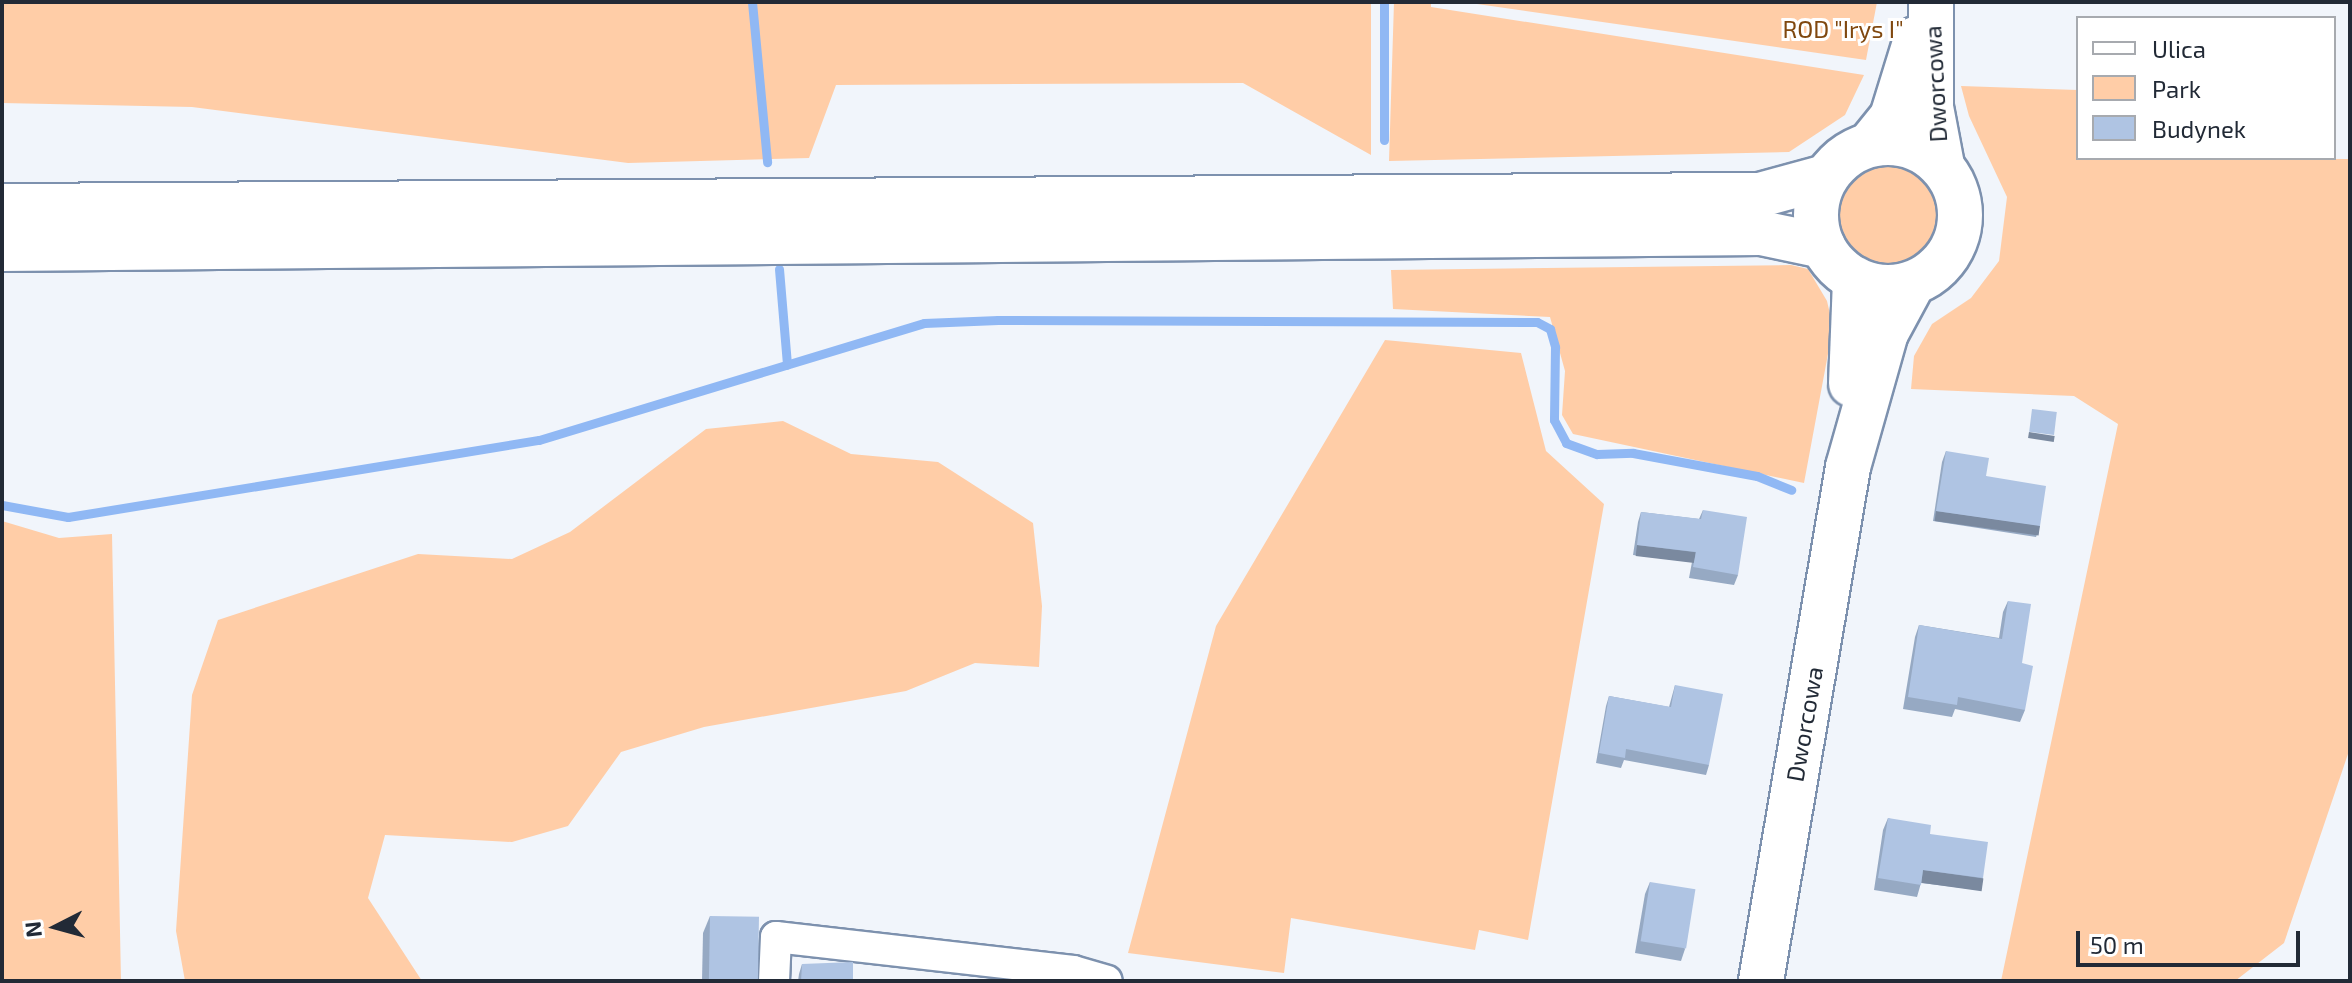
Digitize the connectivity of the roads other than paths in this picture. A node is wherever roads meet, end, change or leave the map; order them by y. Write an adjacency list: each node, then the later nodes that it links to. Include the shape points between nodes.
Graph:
1 (1928, 2): 2 (main road, Dworcowa, via 1897,106 1888,126); 3 (main road, Dworcowa, via 1931,107)
2 (1870, 144): 3 (main road, via 1906,144); 4 (main road, via 1852,151)
3 (1942, 165): 9 (main road, via 1960,202 1960,223 1944,261)
4 (1826, 177): 5 (main road, via 1760,195); 6 (main road, via 1816,211)
5 (2, 206)
6 (1823, 246): 7 (main road, via 1761,233); 8 (main road)
7 (2, 249)
8 (1855, 279): 9 (main road, via 1889,287); 10 (main road, Dworcowa)
9 (1912, 285): 10 (main road, Dworcowa, via 1886,333)
10 (1848, 467): 13 (main road, Dworcowa)
11 (774, 981): 12 (street, via 776,937 1073,971)
12 (1107, 981)
13 (1761, 981)

